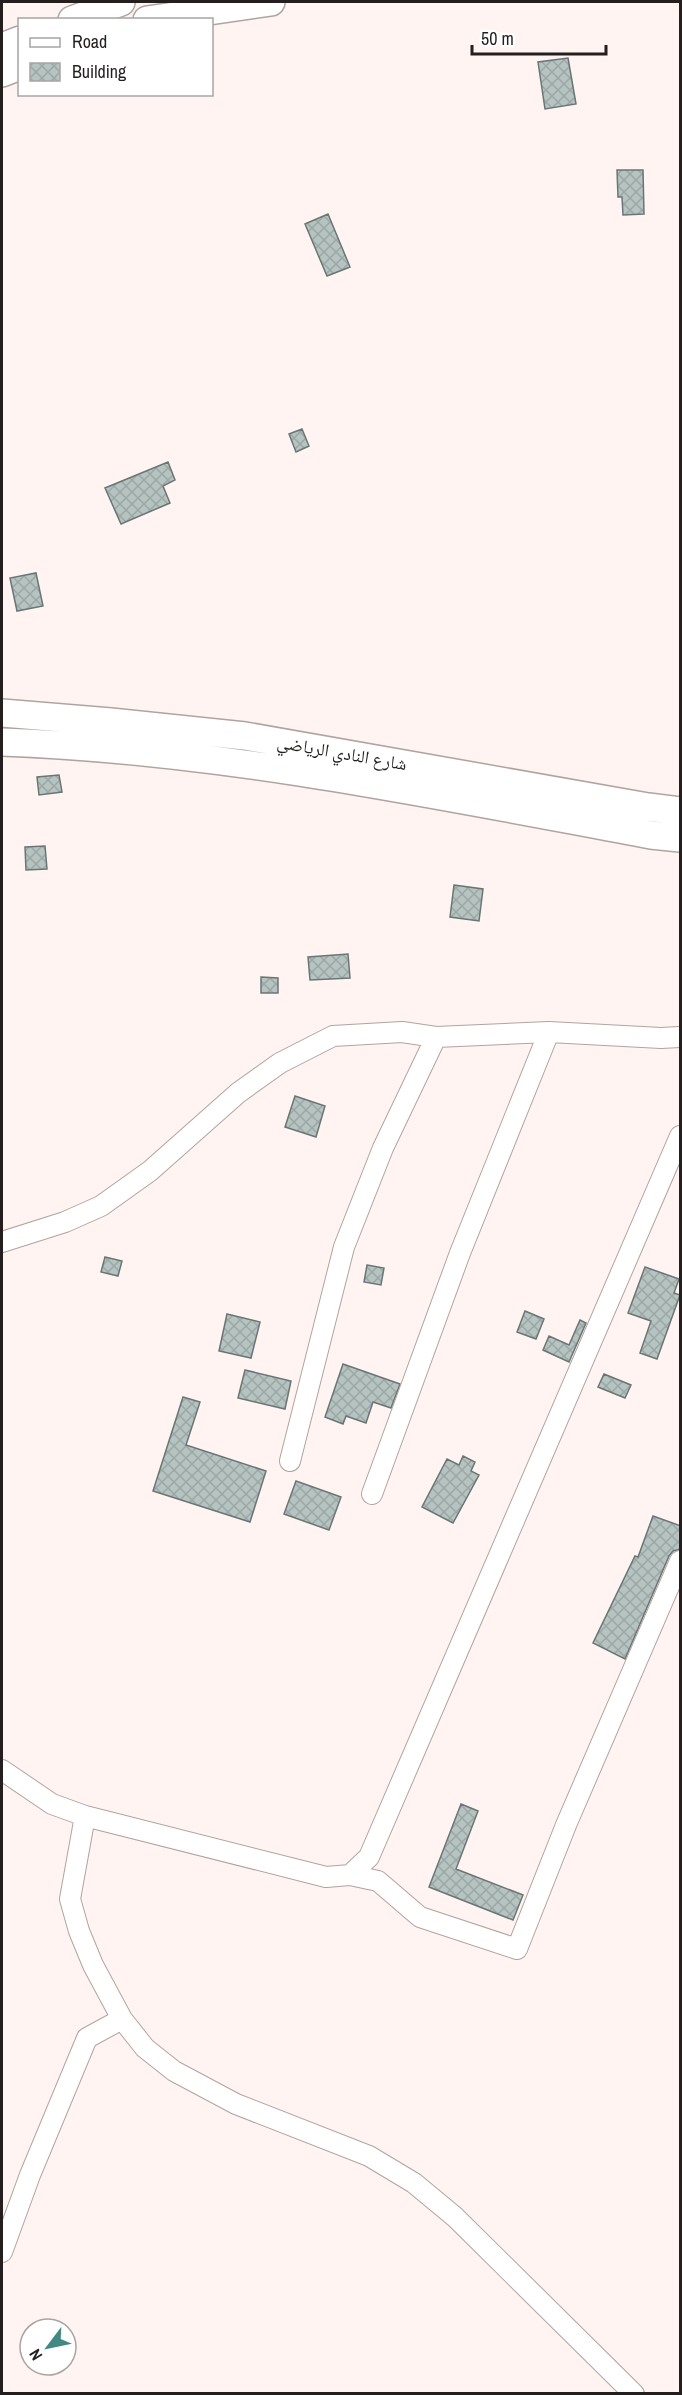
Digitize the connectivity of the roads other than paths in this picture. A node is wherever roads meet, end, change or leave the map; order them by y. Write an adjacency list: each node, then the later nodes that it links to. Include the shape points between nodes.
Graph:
1 (121, 2): 3 (main road)
2 (271, 2): 4 (main road)
3 (77, 18)
4 (161, 18)
5 (18, 41): 6 (main road)
6 (2, 47)
7 (18, 67): 8 (main road)
8 (2, 73)
9 (2, 713): 11 (main road, شارع النادي الرياضي, via 245,736)
10 (2, 742): 13 (main road, شارع النادي الرياضي, via 130,749 248,763)
11 (603, 799): 12 (main road, شارع النادي الرياضي); 13 (main road)
12 (681, 811)
13 (598, 825): 14 (main road, شارع النادي الرياضي)
14 (681, 838)
15 (549, 1032): 16 (street); 17 (street); 21 (street, via 460,1253)
16 (436, 1037): 19 (street, via 402,1032 333,1036 308,1047 238,1093 150,1171 101,1206); 20 (street, via 383,1148 344,1246)
17 (681, 1037)
18 (681, 1136): 25 (street, via 369,1857)
19 (2, 1242)
20 (290, 1461)
21 (372, 1494)
22 (681, 1561): 25 (street, via 516,1949 420,1917 378,1881)
23 (2, 1770): 24 (street, via 52,1804)
24 (85, 1816): 25 (street, via 326,1877); 26 (street, via 70,1899 93,1965)
25 (350, 1875)
26 (122, 2019): 27 (street, via 87,2038); 28 (street, via 145,2048 174,2071 236,2104 369,2156 414,2183 455,2217)
27 (2, 2252)
28 (634, 2394)

